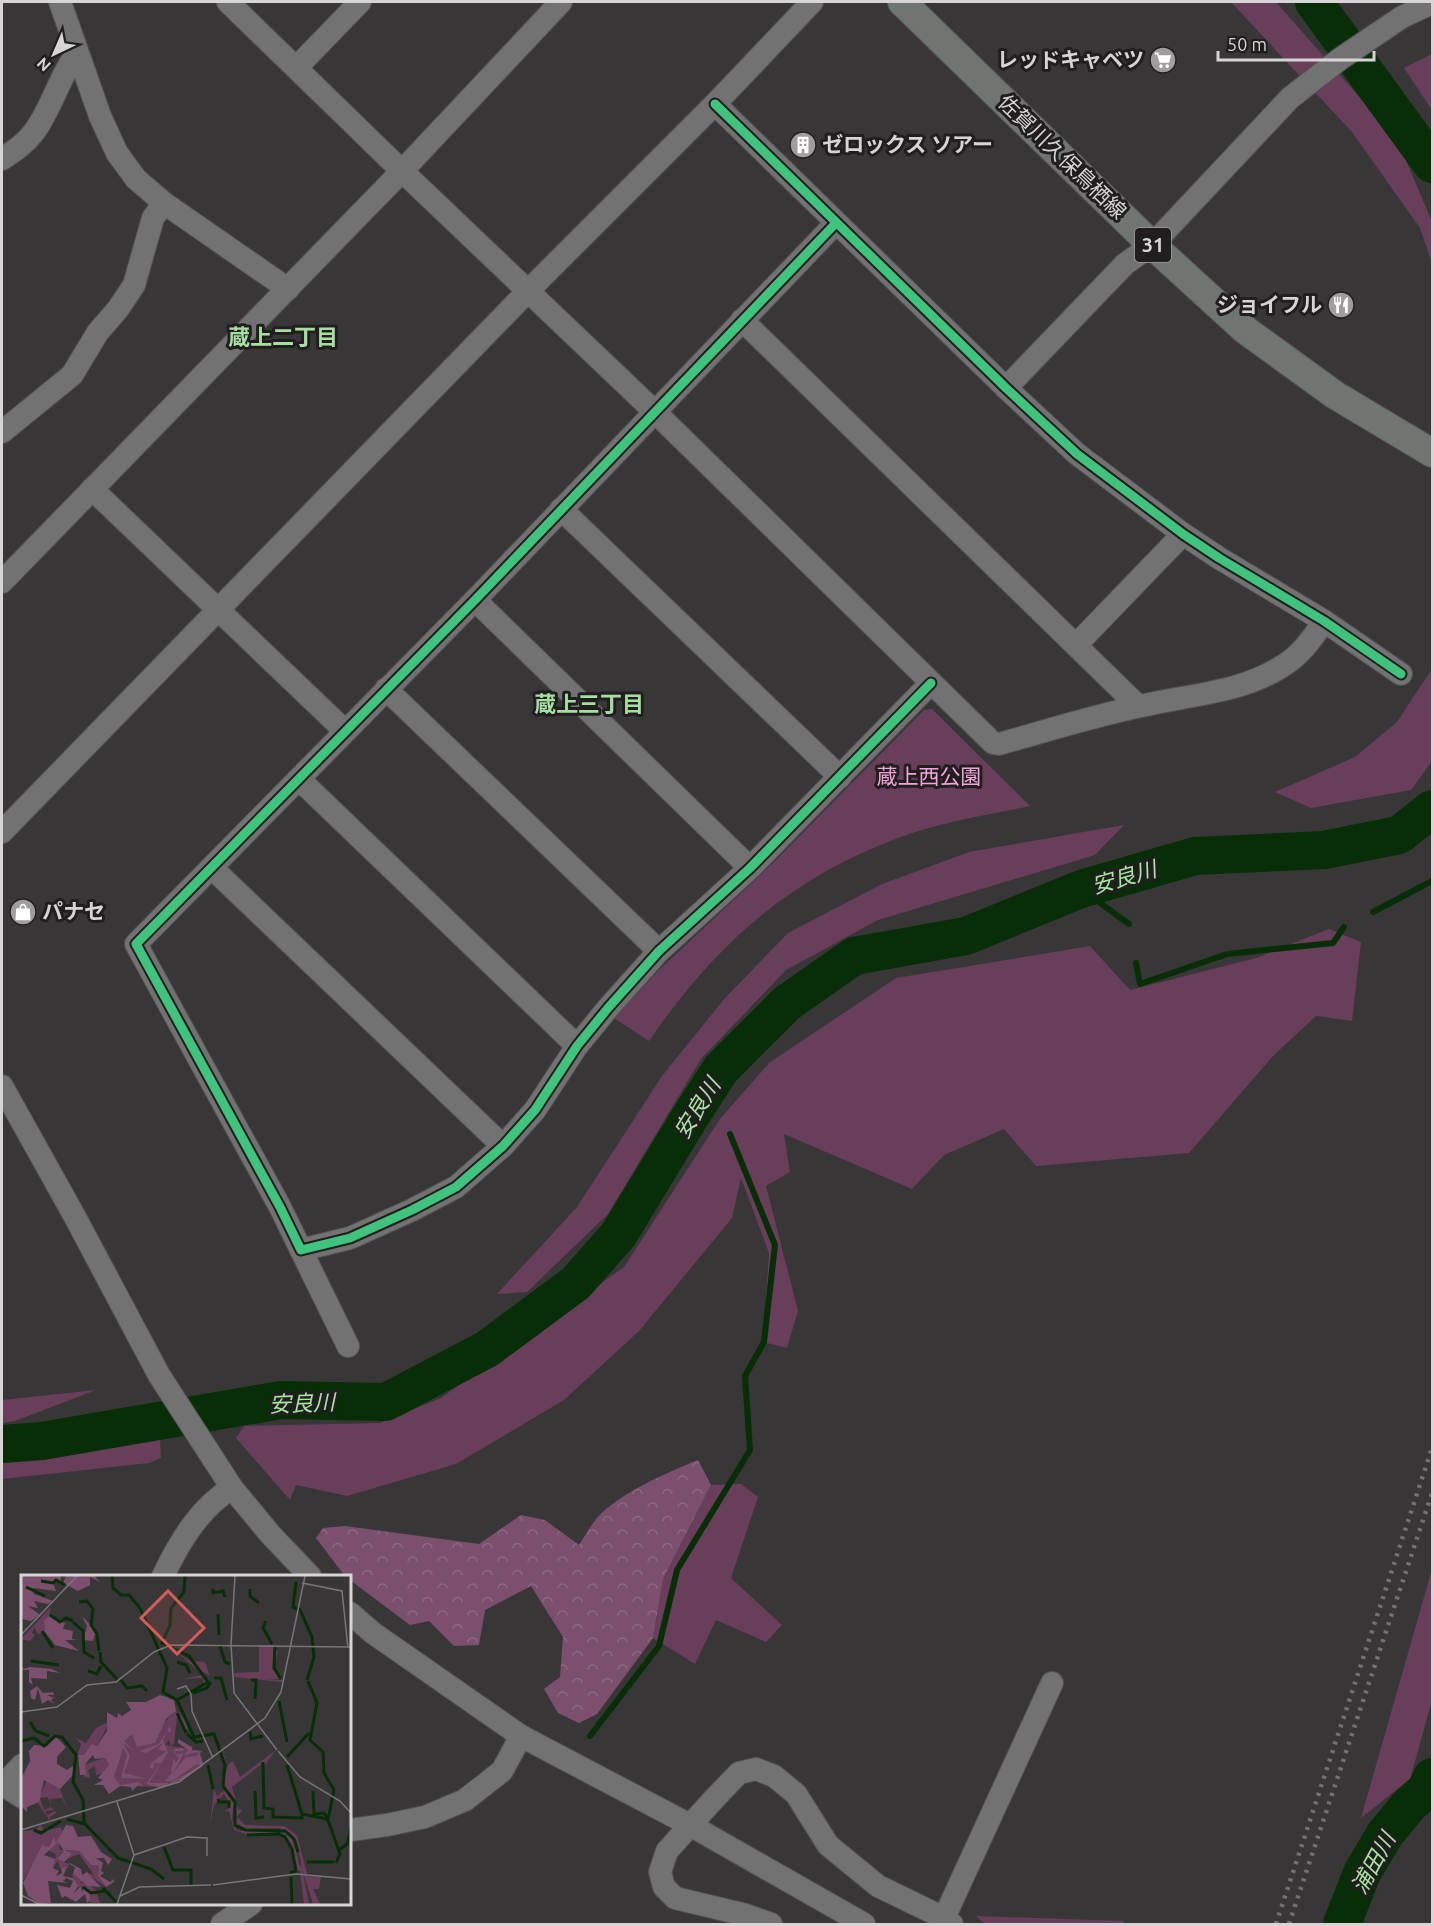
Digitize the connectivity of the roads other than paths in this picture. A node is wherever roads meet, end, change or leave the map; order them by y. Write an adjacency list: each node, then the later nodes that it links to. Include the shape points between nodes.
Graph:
1 (60, 2): 8 (street)
2 (228, 2): 9 (street)
3 (360, 2): 9 (street)
4 (561, 2): 12 (street)
5 (812, 2): 10 (street)
6 (902, 2): 15 (main road, 佐賀川久保鳥栖線 / 31)
7 (1432, 3): 15 (street, via 1402,17 1305,86)
8 (77, 53): 11 (street, via 34,132); 13 (street, via 117,153 136,178)
9 (297, 67): 12 (street)
10 (715, 104): 14 (street); 17 (street)
11 (2, 159)
12 (402, 171): 16 (street); 17 (street)
13 (164, 202): 16 (street); 21 (street, via 153,218 134,285 72,375)
14 (836, 223): 18 (street); 19 (street)
15 (1152, 245): 19 (street, via 1125,264); 22 (main road, 佐賀川久保鳥栖線 / 31, via 1244,329 1335,395)
16 (288, 289): 23 (street)
17 (529, 291): 20 (street); 28 (street)
18 (742, 320): 20 (street); 30 (street)
19 (1006, 388): 25 (street, via 1077,454)
20 (654, 411): 24 (street); 32 (street)
21 (2, 432)
22 (1432, 453)
23 (92, 489): 26 (street); 28 (street)
24 (561, 509): 27 (street); 36 (street)
25 (1183, 534): 29 (street); 30 (street)
26 (2, 582)
27 (475, 600): 33 (street); 40 (street)
28 (217, 611): 35 (street); 38 (street)
29 (1324, 621): 31 (street); 34 (street, via 1295,658 1253,681)
30 (1076, 645): 34 (street)
31 (1401, 674)
32 (931, 683): 34 (street, via 993,743 999,744); 36 (street)
33 (386, 689): 35 (street); 41 (street)
34 (1138, 706)
35 (345, 731): 37 (street)
36 (840, 777): 40 (street)
37 (300, 780): 39 (street); 42 (street)
38 (2, 832)
39 (212, 868): 44 (street); 45 (street, via 136,944)
40 (750, 868): 41 (street)
41 (660, 951): 42 (street)
42 (577, 1046): 44 (street, via 536,1110)
43 (2, 1086): 47 (street, via 159,1375)
44 (503, 1146): 45 (street, via 456,1187 412,1210 350,1238)
45 (301, 1250): 46 (street)
46 (348, 1346)
47 (232, 1488): 48 (street, via 216,1498 178,1544); 49 (street)
48 (163, 1575)
49 (309, 1575)
50 (351, 1614): 52 (street)
51 (1052, 1683): 59 (street)
52 (521, 1736): 56 (street); 57 (street, via 502,1771 465,1800 425,1817)
53 (21, 1766): 54 (street)
54 (2, 1785): 55 (street)
55 (21, 1796)
56 (690, 1825): 59 (street, via 739,1773 756,1769 774,1776 796,1794 828,1845 878,1886); 61 (street, via 667,1851 660,1872 664,1887 675,1898); 62 (street)
57 (351, 1830)
58 (250, 1905): 60 (street)
59 (948, 1922)
60 (222, 1924)
61 (771, 1924)
62 (864, 1924)

